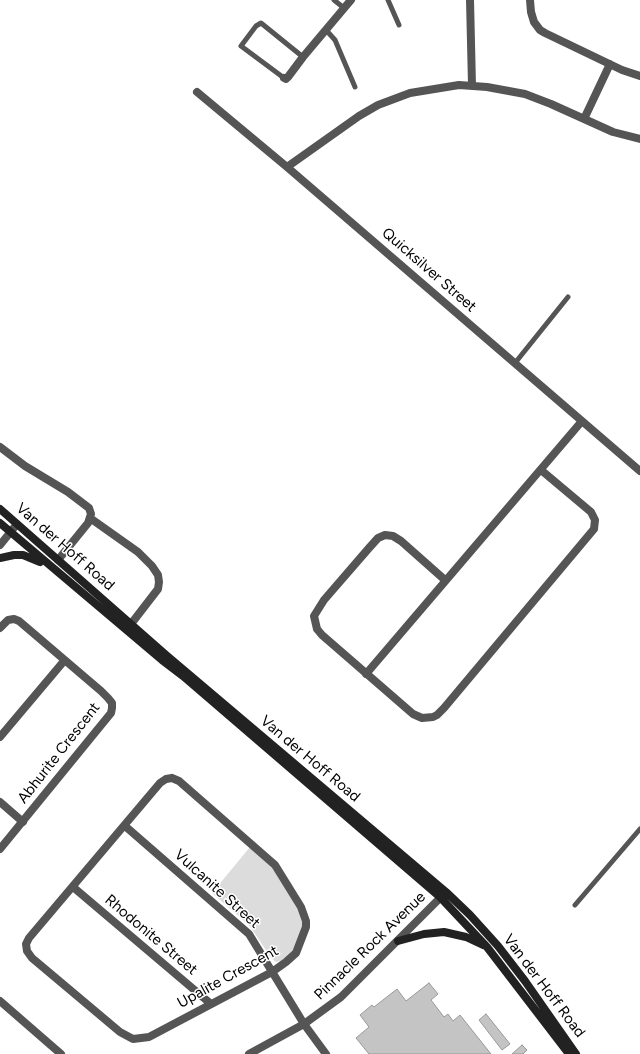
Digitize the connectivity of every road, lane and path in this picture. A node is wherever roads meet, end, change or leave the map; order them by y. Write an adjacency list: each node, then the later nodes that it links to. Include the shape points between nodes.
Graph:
1 (334, 0): 6 (lane)
2 (351, 0): 6 (street)
3 (388, 0): 7 (lane)
4 (470, 0): 13 (street)
5 (530, 0): 10 (street, via 532,17 540,30)
6 (344, 8): 8 (street)
7 (399, 25)
8 (326, 30): 9 (street); 14 (lane, via 335,40)
9 (303, 56): 12 (street, via 288,77); 12 (lane, via 261,24 256,26 241,46)
10 (610, 64): 11 (street); 16 (street)
11 (640, 76)
12 (284, 78)
13 (472, 85): 16 (street, via 525,94); 18 (street, via 422,90 390,100 360,116)
14 (355, 87)
15 (198, 92): 18 (street, Quicksilver Street)
16 (584, 119): 17 (street, via 613,132)
17 (640, 139)
18 (287, 167): 20 (street, Quicksilver Street)
19 (568, 297): 20 (lane)
20 (515, 363): 21 (street, Quicksilver Street)
21 (582, 421): 23 (street); 24 (street, Quicksilver Street)
22 (0, 447): 26 (street, via 85,504 90,511)
23 (541, 470): 34 (street); 38 (street, via 591,512 595,520 594,529 444,708 433,717 422,718 413,714)
24 (640, 471)
25 (0, 509): 28 (main road, Van der Hoff Road)
26 (90, 518): 32 (street); 35 (street, via 138,552 158,575 158,589)
27 (0, 523): 29 (main road, Van der Hoff Road)
28 (17, 524): 29 (street); 32 (main road, Van der Hoff Road)
29 (10, 532): 30 (street); 33 (main road, Van der Hoff Road)
30 (0, 544)
31 (0, 558): 33 (main road, via 23,555)
32 (58, 560): 35 (main road, Van der Hoff Road)
33 (49, 565): 46 (main road, Van der Hoff Road)
34 (445, 580): 38 (street); 38 (street, via 401,541 385,535 378,538 324,600 314,616 317,629)
35 (131, 624): 46 (main road, Van der Hoff Road)
36 (0, 628): 37 (street, Abhurite Crescent, via 8,620 14,619)
37 (64, 661): 39 (street); 41 (street, Abhurite Crescent, via 108,698 112,708)
38 (366, 674)
39 (0, 737)
40 (0, 802): 41 (street, Abhurite Crescent)
41 (23, 822): 44 (street, Abhurite Crescent)
42 (125, 826): 45 (street, Upalite Crescent); 50 (street, Vulcanite Street, via 242,927); 50 (street, Upalite Crescent, via 160,783 166,779 176,779 268,858 301,907 306,921 296,953)
43 (640, 829): 47 (lane)
44 (0, 849)
45 (72, 887): 52 (street, Rhodonite Street); 52 (street, Upalite Crescent, via 26,944 32,958 61,983 120,1032 134,1039 149,1037)
46 (443, 895): 48 (street, Pinnacle Rock Avenue); 49 (main road, Van der Hoff Road); 58 (main road, Van der Hoff Road, via 470,915 498,946)
47 (575, 905)
48 (398, 941): 49 (main road, via 444,932 466,937); 53 (street, Pinnacle Rock Avenue, via 341,997)
49 (487, 947): 57 (main road, Van der Hoff Road)
50 (272, 972): 52 (street, Upalite Crescent); 53 (street, Vulcanite Street)
51 (0, 1001): 54 (street)
52 (211, 1004)
53 (304, 1024): 55 (street, Pinnacle Rock Avenue); 56 (street, Vulcanite Street)
54 (61, 1054)
55 (249, 1054)
56 (326, 1054)
57 (569, 1054)
58 (576, 1054)

